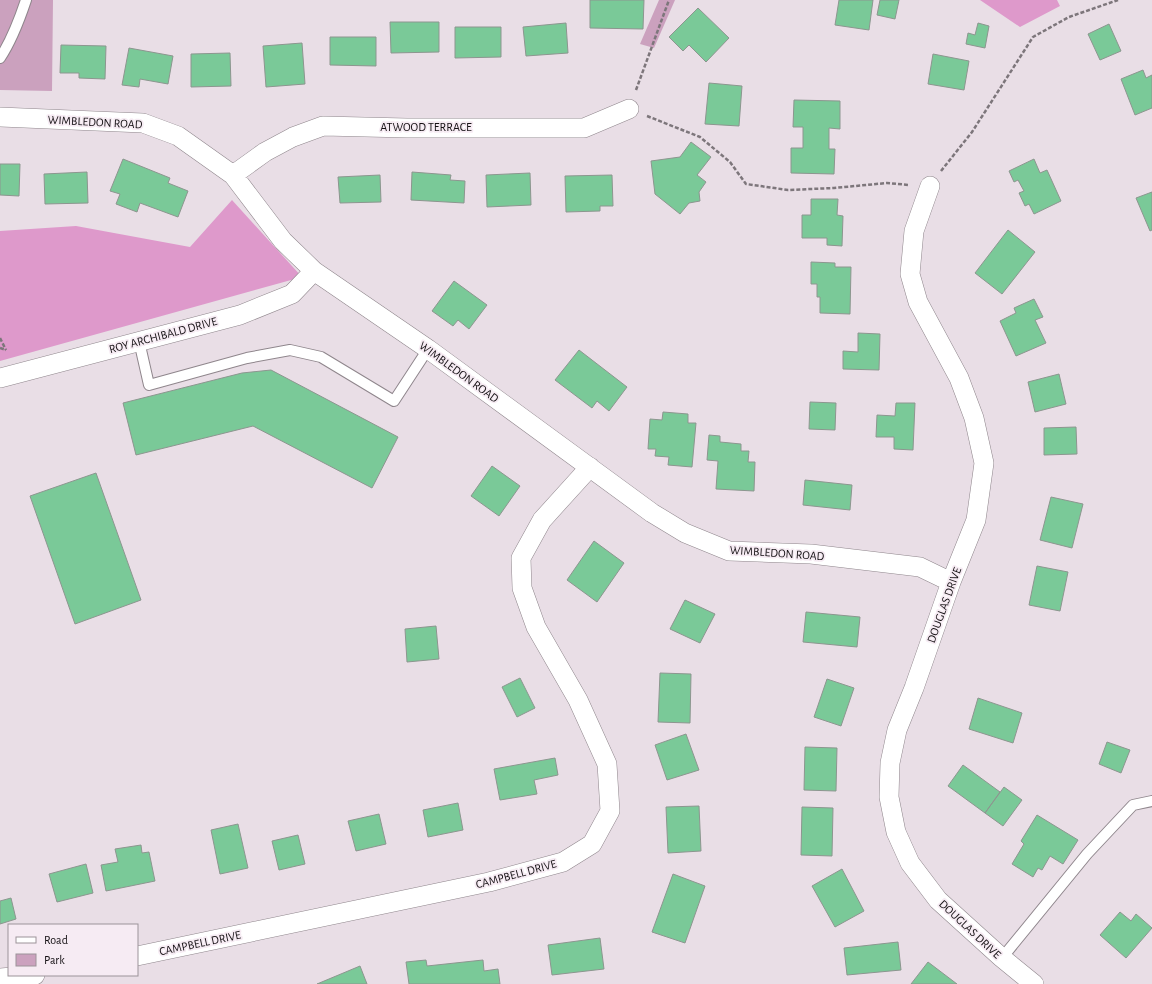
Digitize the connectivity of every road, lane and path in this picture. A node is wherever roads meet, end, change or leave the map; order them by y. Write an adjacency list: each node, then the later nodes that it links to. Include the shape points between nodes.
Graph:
1 (26, 0): 4 (lane, via 18,25)
2 (669, 0): 5 (path)
3 (1118, 0): 8 (path, via 1069,17 1033,37 972,132)
4 (0, 58)
5 (629, 109): 7 (street, ATWOOD TERRACE, via 584,128 323,126 293,137 265,152); 8 (path, via 700,137 730,162 746,184 788,190 887,184)
6 (0, 117): 7 (street, WIMBLEDON ROAD, via 143,123 178,136)
7 (233, 175): 9 (street, WIMBLEDON ROAD, via 283,241)
8 (930, 186): 16 (street, DOUGLAS DRIVE, via 914,231 910,274 918,302 959,378 974,418 984,463 976,520)
9 (314, 271): 11 (street, ROY ARCHIBALD DRIVE, via 292,294 263,306 240,315); 13 (street, WIMBLEDON ROAD)
10 (0, 338): 12 (path, via 6,350)
11 (139, 341): 13 (lane, via 149,385 247,358 290,350 321,357 394,401); 14 (street, ROY ARCHIBALD DRIVE)
12 (0, 348)
13 (428, 349): 15 (street, WIMBLEDON ROAD)
14 (0, 378)
15 (590, 467): 16 (street, WIMBLEDON ROAD, via 658,517 685,533 729,551 811,554 920,567); 18 (street, CAMPBELL DRIVE, via 542,520 521,558 522,588 536,627 578,700 607,764 610,811 592,844 563,862 489,882)
16 (951, 582): 19 (street, DOUGLAS DRIVE, via 897,730 890,763 889,797 896,832 910,863 938,900)
17 (1152, 801): 19 (lane, via 1133,805 1087,854)
18 (138, 956)
19 (1002, 958): 22 (street, DOUGLAS DRIVE)
20 (23, 976): 21 (street)
21 (0, 978)
22 (1034, 984)

